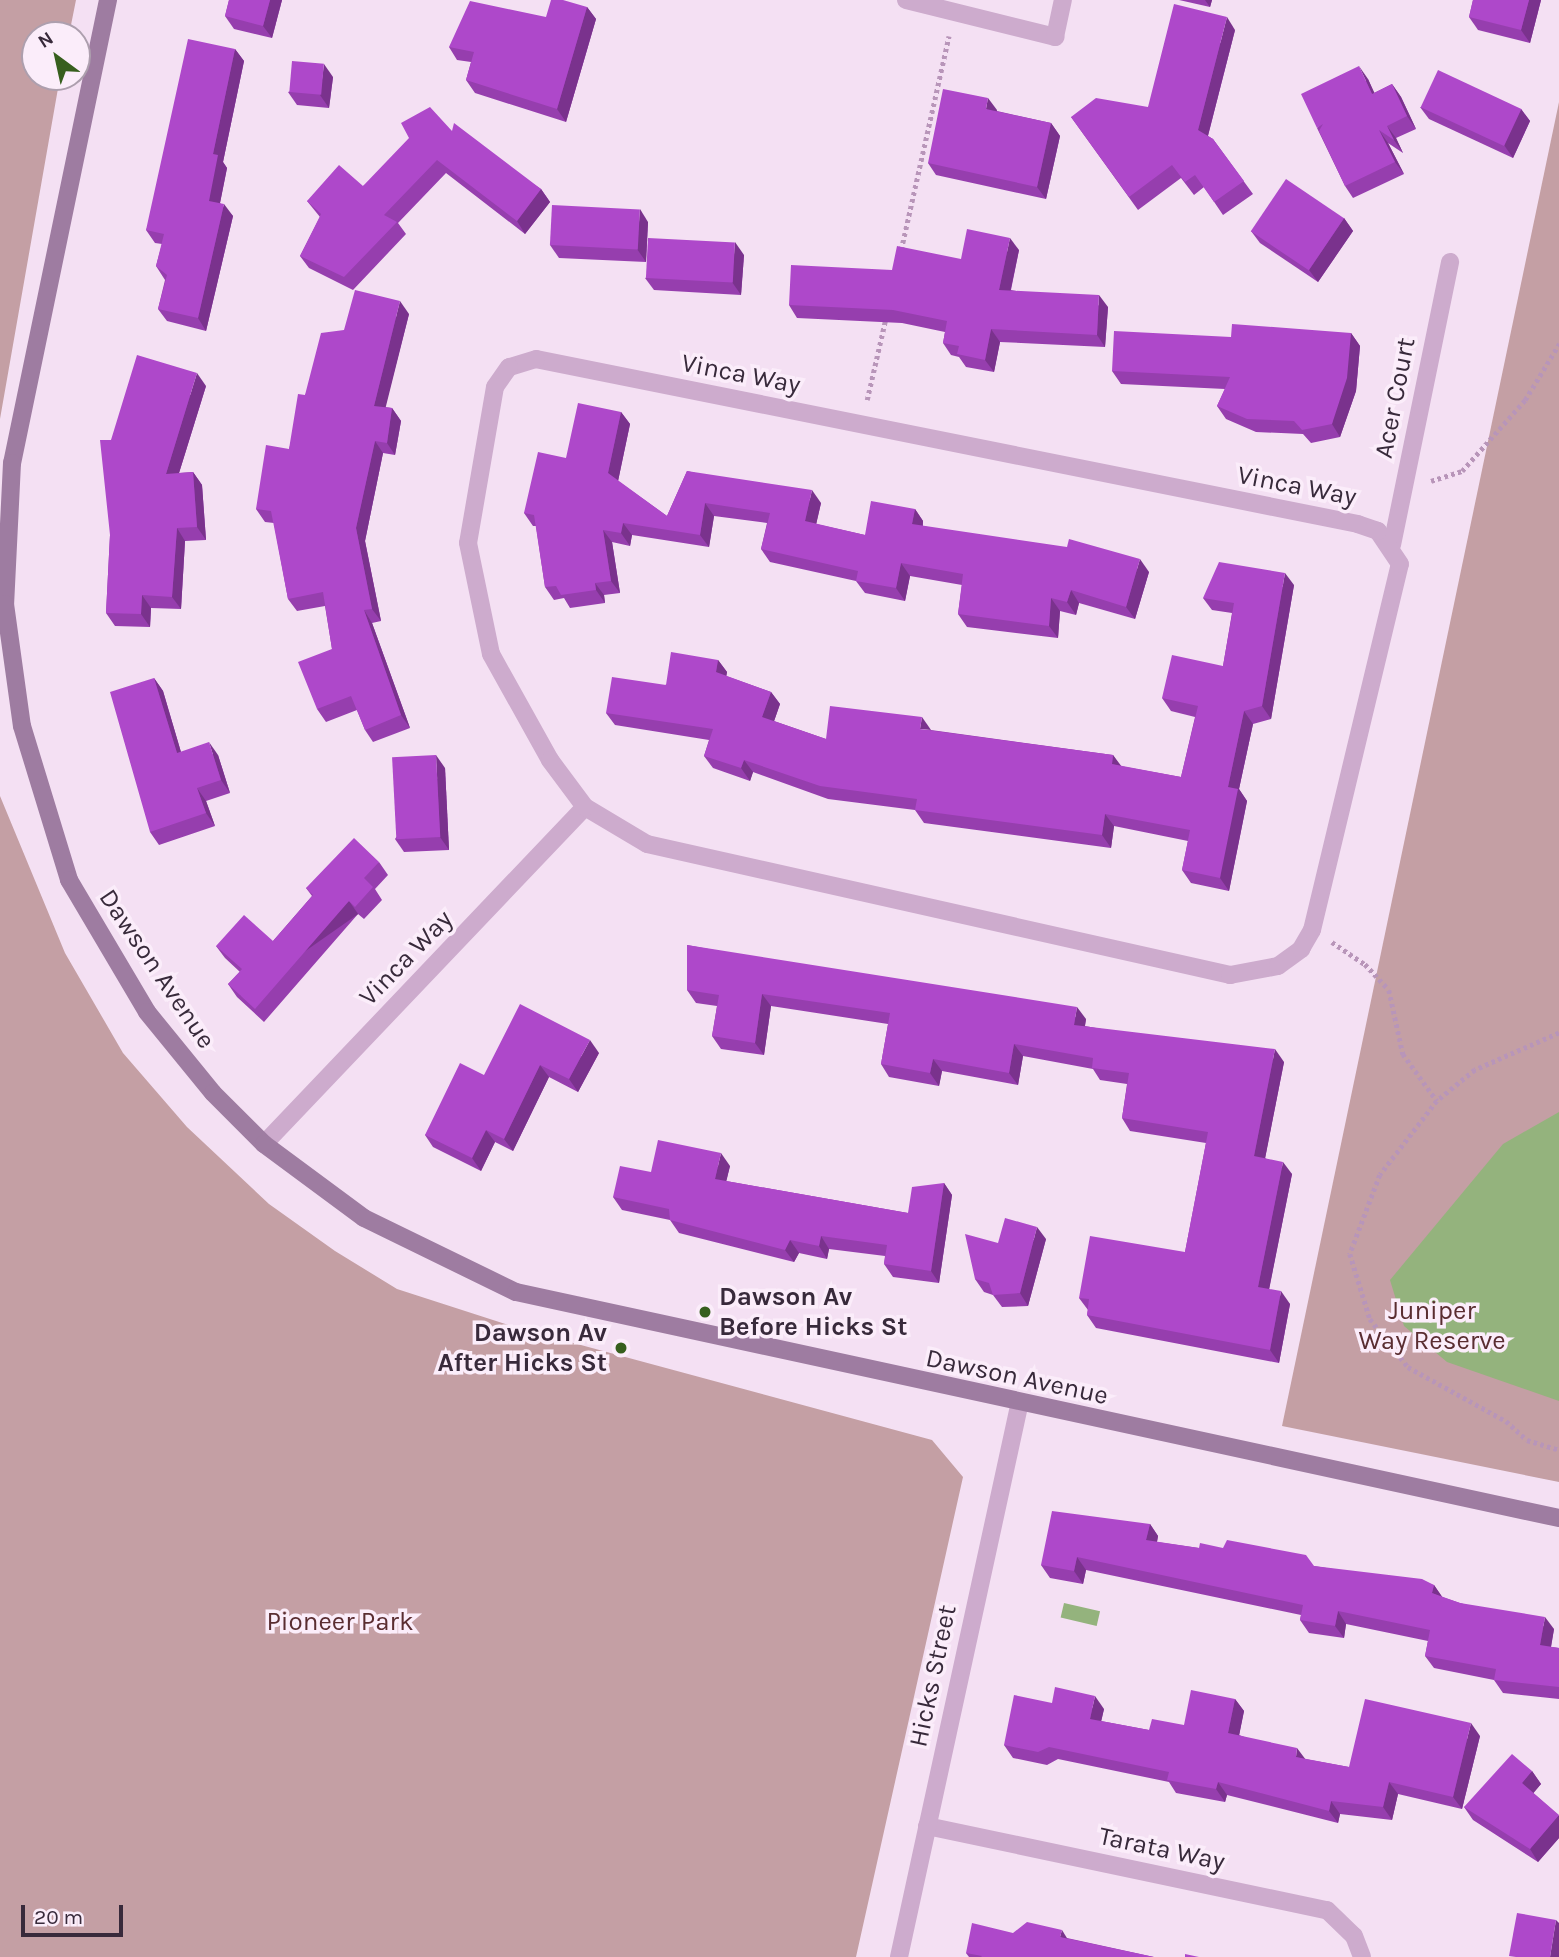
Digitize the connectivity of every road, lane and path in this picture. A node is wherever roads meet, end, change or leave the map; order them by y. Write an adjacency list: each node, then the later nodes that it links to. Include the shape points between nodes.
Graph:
1 (108, 0): 16 (main road, Dawson Avenue, via 12,463 5,604 13,671 50,830 83,911 175,1052)
2 (906, 0): 4 (street)
3 (1063, 0): 4 (street, via 1055,37)
4 (954, 12): 6 (path)
5 (1450, 262): 10 (street, Acer Court)
6 (898, 265)
7 (889, 305): 9 (path)
8 (1559, 344): 10 (path, via 1525,400 1462,471 1437,483)
9 (862, 425): 11 (street, Vinca Way, via 1358,524); 12 (street, Vinca Way, via 536,359 509,368 495,387 470,504 477,606 505,682)
10 (1407, 472): 11 (street, Acer Court)
11 (1392, 545): 13 (street, via 1400,564)
12 (585, 807): 13 (street, Vinca Way, via 648,844 1230,975 1278,966); 16 (street, Vinca Way)
13 (1309, 934): 15 (path, via 1343,947 1388,990 1403,1054)
14 (1559, 1033): 15 (path, via 1475,1070)
15 (1437, 1101): 18 (path, via 1380,1175 1359,1216 1350,1254 1355,1286 1370,1319 1408,1367 1506,1421 1527,1440)
16 (264, 1144): 17 (main road, Dawson Avenue, via 394,1236 516,1292)
17 (1019, 1406): 19 (main road, Dawson Avenue); 20 (street, Hicks Street)
18 (1559, 1450)
19 (1559, 1518)
20 (927, 1826): 21 (street, Hicks Street); 22 (street, Tarata Way, via 1327,1910 1349,1929)
21 (899, 1957)
22 (1362, 1957)

